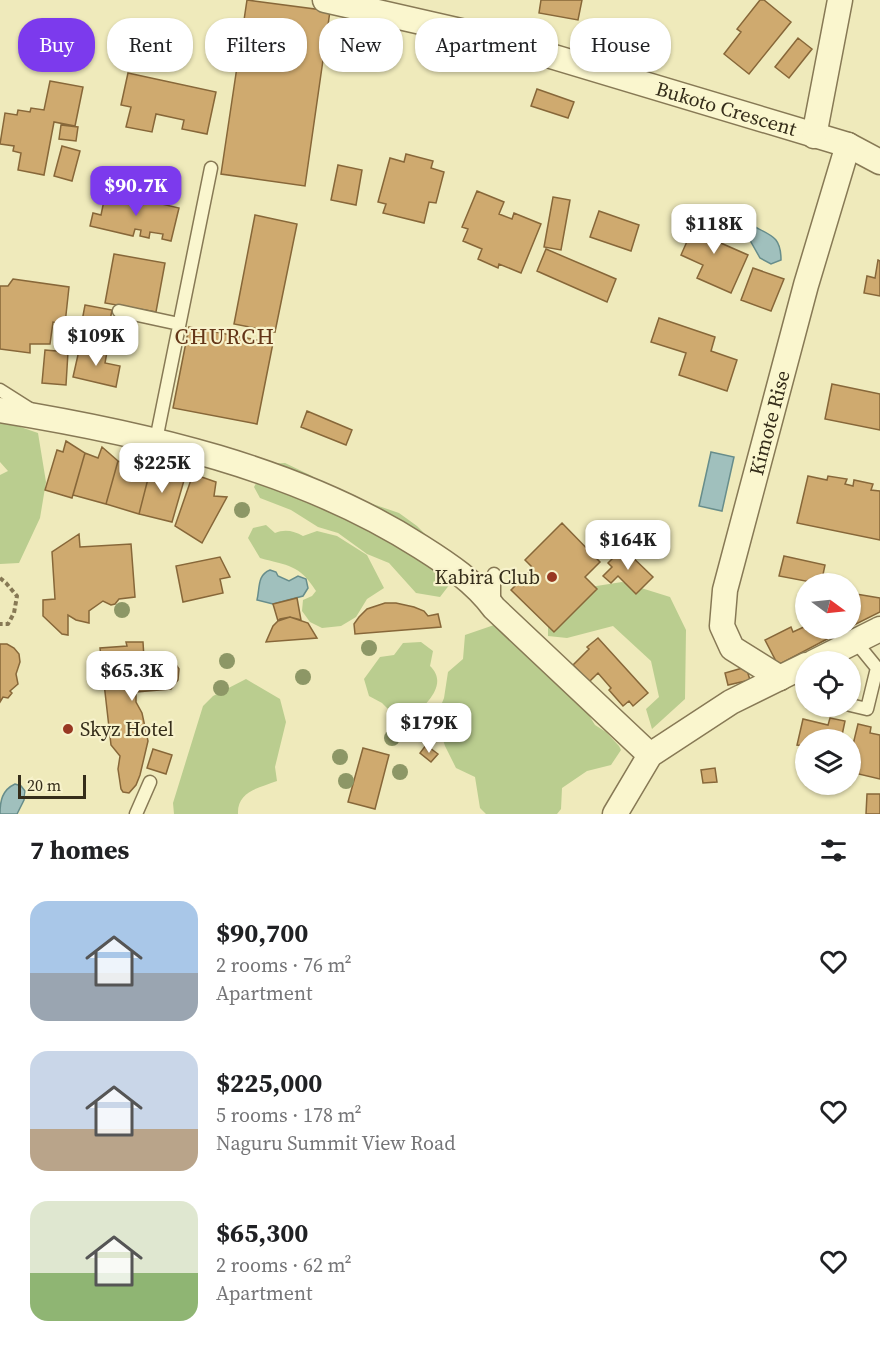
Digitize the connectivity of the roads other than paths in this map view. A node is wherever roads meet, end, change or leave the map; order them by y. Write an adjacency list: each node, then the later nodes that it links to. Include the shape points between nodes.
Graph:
1 (325, 0): 3 (street, Bukoto Crescent, via 487,37)
2 (840, 0): 3 (street)
3 (814, 136): 4 (street, Bukoto Crescent)
4 (849, 145): 5 (street, Bukoto Crescent); 19 (street, Kimote Rise, via 806,285 725,590 722,626 732,648)
5 (880, 162)
6 (211, 168): 8 (lane)
7 (119, 311): 8 (lane)
8 (179, 324): 12 (lane)
9 (0, 390): 11 (lane)
10 (0, 410): 11 (street)
11 (41, 417): 12 (street)
12 (156, 440): 14 (street, via 210,455 354,509 453,568)
13 (494, 574): 14 (lane)
14 (494, 608): 21 (street)
15 (880, 629): 16 (street)
16 (855, 641): 17 (street); 20 (lane, via 877,668 867,709)
17 (835, 651)
18 (795, 671): 19 (street)
19 (780, 678): 21 (street, via 731,702)
20 (861, 708)
21 (651, 755): 24 (street)
22 (150, 782): 23 (lane)
23 (135, 814)
24 (615, 814)

